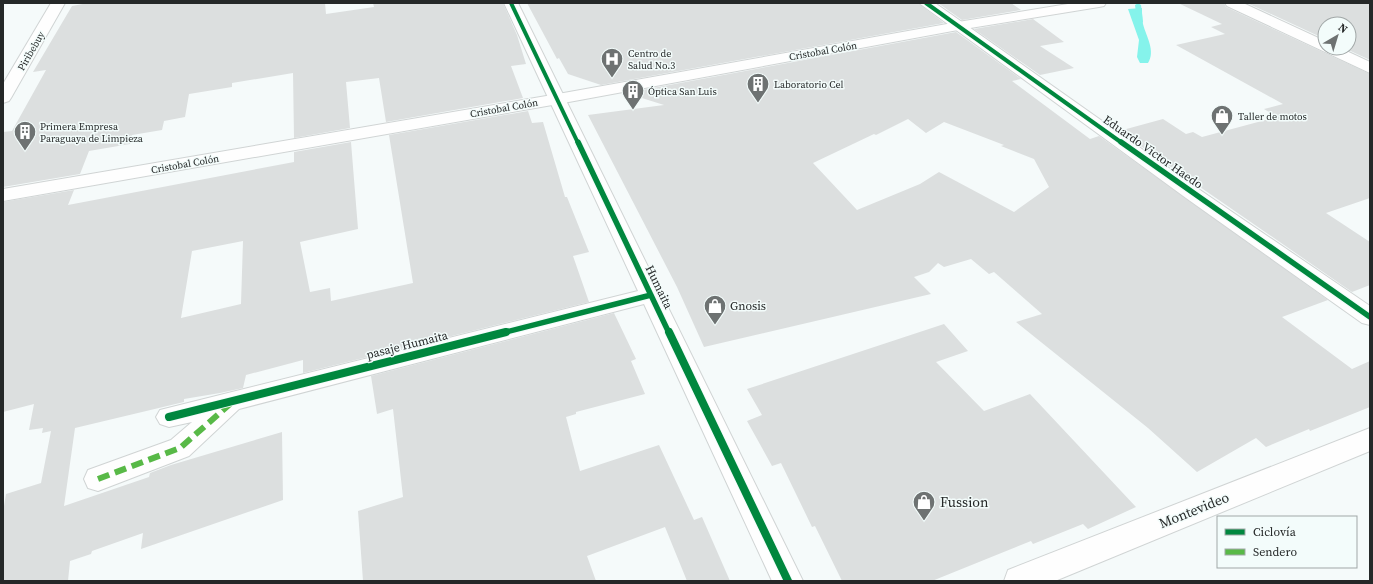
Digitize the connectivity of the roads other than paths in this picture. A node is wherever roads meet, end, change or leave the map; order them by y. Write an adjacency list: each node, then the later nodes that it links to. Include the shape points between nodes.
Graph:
1 (58, 3): 10 (street, Piribebuy)
2 (511, 3): 11 (street, Humaita)
3 (926, 3): 6 (street, Eduardo Victor Haedo)
4 (1099, 3): 6 (street, Cristobal Colón)
5 (1232, 3): 7 (street)
6 (958, 26): 11 (street, Cristobal Colón); 14 (street, Eduardo Victor Haedo)
7 (1317, 43)
8 (1345, 56): 9 (street)
9 (1370, 68)
10 (3, 98)
11 (558, 99): 12 (street, Cristobal Colón); 13 (street, Humaita)
12 (3, 195)
13 (651, 294): 15 (street, pasaje Humaita); 19 (street, Humaita)
14 (1370, 317)
15 (234, 400): 16 (street, pasaje Humaita); 18 (street, via 180,448)
16 (169, 417)
17 (1370, 439): 20 (street, Montevideo)
18 (98, 479)
19 (788, 581)
20 (1019, 581)

